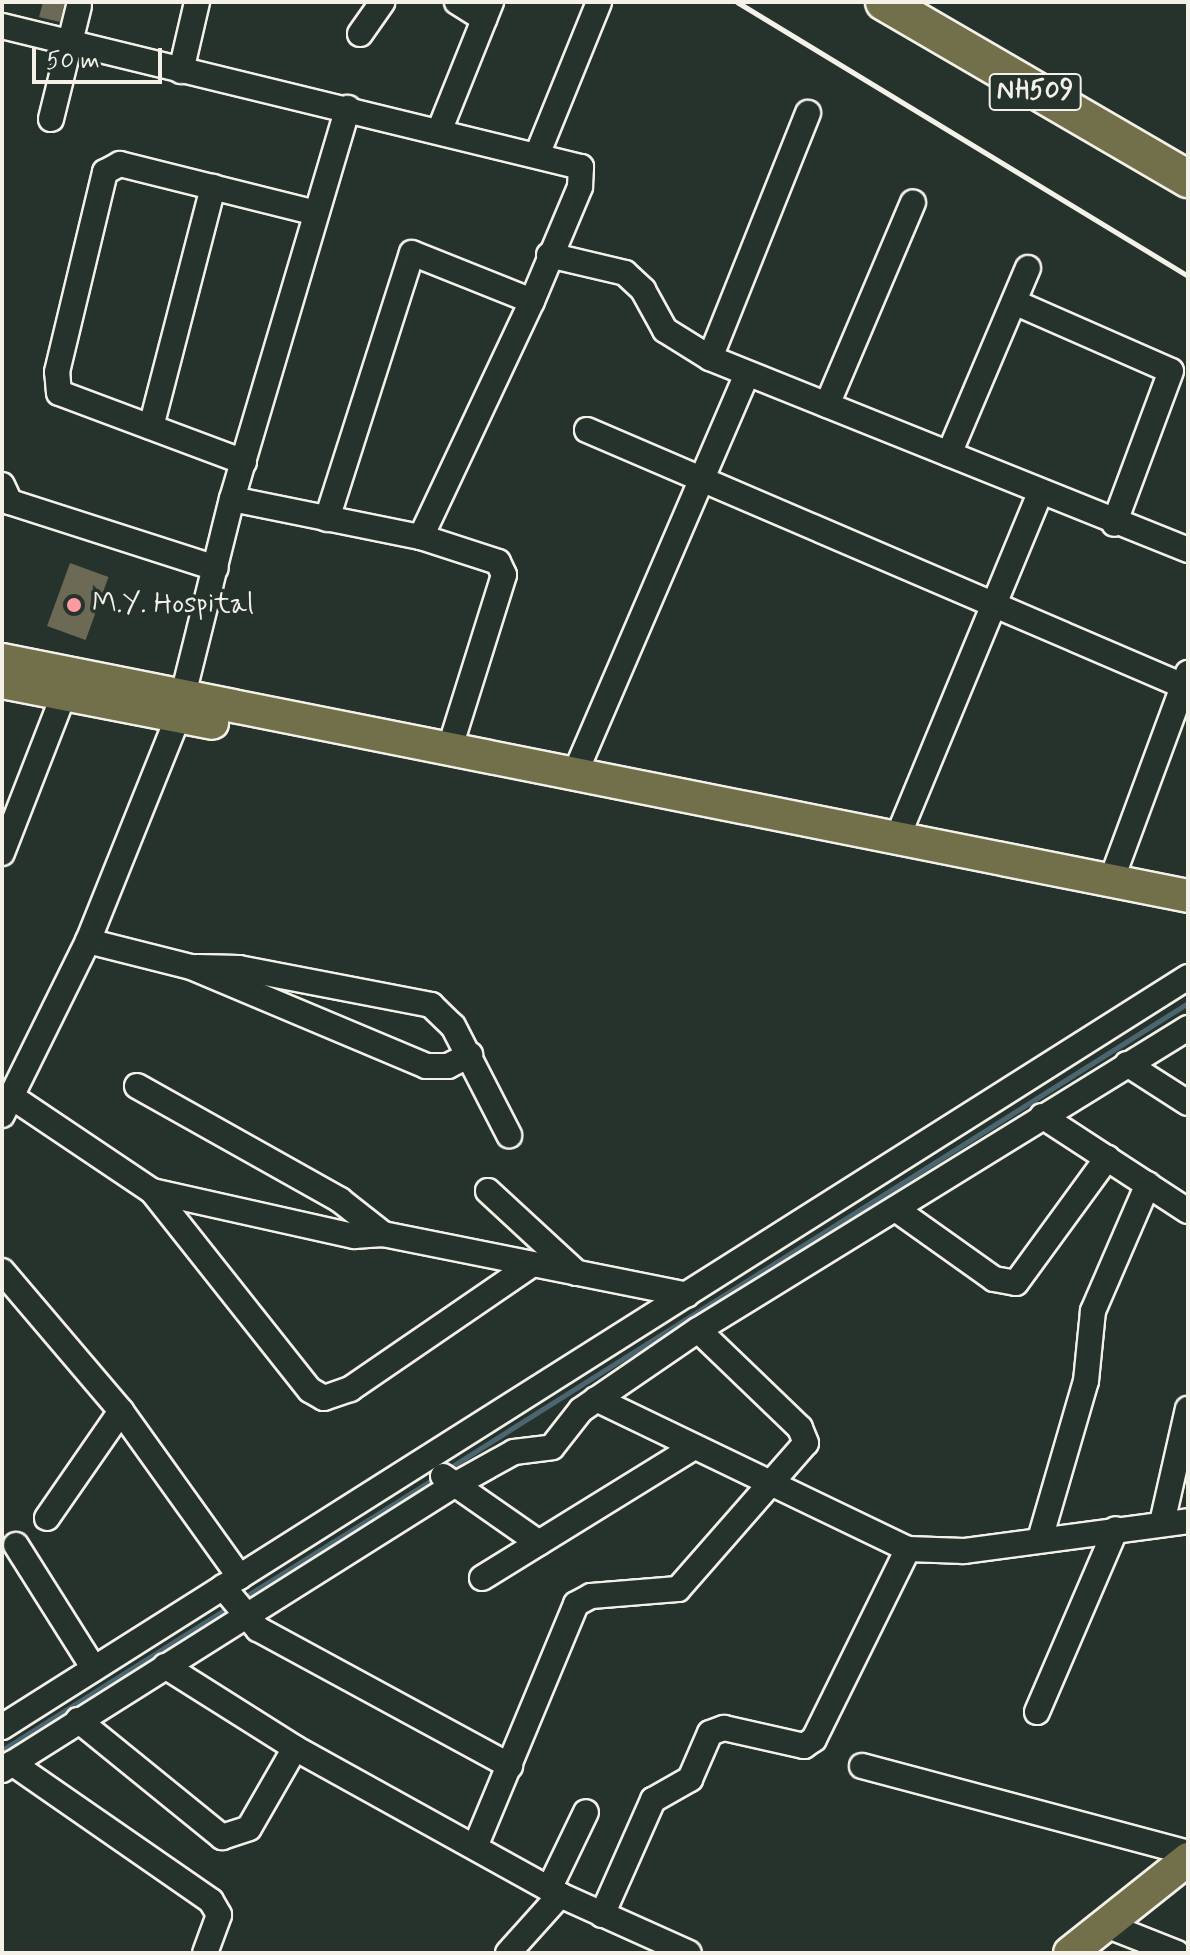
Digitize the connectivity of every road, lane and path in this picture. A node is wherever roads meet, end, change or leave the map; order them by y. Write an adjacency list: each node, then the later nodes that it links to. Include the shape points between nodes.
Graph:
1 (197, 2): 12 (street)
2 (382, 2): 10 (street)
3 (457, 2): 7 (street)
4 (599, 2): 17 (street)
5 (884, 2): 8 (highway, NH509)
6 (79, 6): 11 (street)
7 (487, 10): 16 (street)
8 (909, 14): 18 (highway, NH509)
9 (2, 26): 11 (street)
10 (360, 34)
11 (69, 42): 12 (street); 15 (street)
12 (181, 71): 13 (street)
13 (348, 108): 16 (street); 21 (street)
14 (808, 113): 26 (street)
15 (51, 119)
16 (440, 129): 17 (street)
17 (537, 155): 22 (street, via 583,172)
18 (1188, 179)
19 (213, 187): 21 (street); 29 (street); 29 (street, via 120,164 105,172 56,385 71,401)
20 (913, 202): 28 (street)
21 (316, 213): 32 (street)
22 (549, 255): 24 (street); 26 (street, via 625,273 643,290 665,330)
23 (1028, 268): 25 (street)
24 (532, 301): 37 (street, via 412,253); 39 (street)
25 (1014, 302): 31 (street); 38 (street, via 1171,371)
26 (710, 358): 27 (street)
27 (747, 374): 28 (street); 33 (street)
28 (827, 405): 31 (street)
29 (151, 427): 32 (street)
30 (587, 430): 33 (street)
31 (949, 454): 35 (street)
32 (244, 462): 36 (street)
33 (699, 476): 42 (street); 49 (street)
34 (2, 485): 41 (street, via 10,502)
35 (1040, 494): 38 (street); 42 (street)
36 (232, 499): 37 (street); 41 (street)
37 (327, 519): 39 (street)
38 (1114, 524): 40 (street)
39 (421, 537): 48 (street, via 498,562 504,575)
40 (1188, 550)
41 (216, 568): 47 (street)
42 (996, 607): 45 (street); 50 (street)
43 (2, 660): 47 (main road)
44 (2, 682): 46 (main road)
45 (1186, 682): 52 (street)
46 (64, 694): 47 (main road); 51 (street)
47 (180, 706): 48 (main road); 54 (main road); 55 (street)
48 (450, 747): 49 (main road)
49 (576, 771): 50 (main road)
50 (898, 836): 52 (main road)
51 (2, 853)
52 (1111, 881): 53 (main road)
53 (1188, 896)
54 (1188, 918)
55 (88, 941): 56 (street); 63 (street)
56 (191, 967): 59 (street, via 426,1066 448,1066); 59 (street, via 225,966 421,1001 446,1017)
57 (1188, 977): 76 (street)
58 (1188, 1028): 60 (street)
59 (470, 1055): 65 (street)
60 (1127, 1064): 62 (street); 64 (street)
61 (137, 1086): 72 (street, via 340,1200)
62 (1188, 1103)
63 (7, 1106): 68 (street)
64 (1042, 1116): 66 (street); 70 (street)
65 (509, 1135)
66 (1107, 1158): 67 (street); 70 (street, via 1016,1283 994,1279)
67 (1148, 1184): 71 (street); 88 (street, via 1093,1311 1086,1381)
68 (152, 1191): 72 (street, via 354,1236); 73 (street, via 310,1390 324,1398 350,1389)
69 (488, 1191): 75 (street)
70 (897, 1210): 77 (street)
71 (1188, 1211)
72 (383, 1234): 73 (street)
73 (531, 1265): 75 (street)
74 (2, 1271): 80 (street)
75 (578, 1274): 76 (street)
76 (687, 1295): 82 (street)
77 (698, 1330): 78 (street); 83 (street, via 807,1438)
78 (596, 1399): 81 (street); 82 (street, via 569,1421 552,1447)
79 (1188, 1409): 86 (street)
80 (121, 1411): 84 (street); 93 (street)
81 (691, 1449): 83 (street); 89 (street)
82 (442, 1473): 89 (street); 93 (street); 93 (street)
83 (770, 1487): 91 (street); 100 (street, via 678,1589 591,1596 576,1604)
84 (47, 1518)
85 (1188, 1521): 86 (street)
86 (1162, 1523): 87 (street)
87 (1116, 1529): 88 (street); 96 (street)
88 (1040, 1539): 91 (street, via 964,1551)
89 (539, 1543): 92 (street)
90 (16, 1545): 95 (street)
91 (908, 1549): 108 (street, via 814,1739 804,1746 724,1728 710,1733 685,1784 653,1800)
92 (482, 1578)
93 (235, 1598): 94 (street); 95 (street); 100 (street)
94 (165, 1666): 97 (street); 99 (street)
95 (94, 1669): 98 (street)
96 (1037, 1712)
97 (78, 1720): 99 (street, via 222,1837 249,1828); 102 (street)
98 (2, 1727)
99 (295, 1748): 104 (street)
100 (510, 1766): 104 (street)
101 (862, 1766): 105 (street)
102 (7, 1767): 110 (street, via 211,1901 219,1915)
103 (586, 1812): 107 (street)
104 (475, 1847): 107 (street)
105 (1188, 1853)
106 (1188, 1859): 109 (main road)
107 (554, 1892): 108 (street); 111 (street)
108 (602, 1915): 112 (street)
109 (1106, 1925): 113 (main road); 114 (street)
110 (205, 1953)
111 (508, 1953)
112 (689, 1953)
113 (1070, 1953)
114 (1177, 1953)

